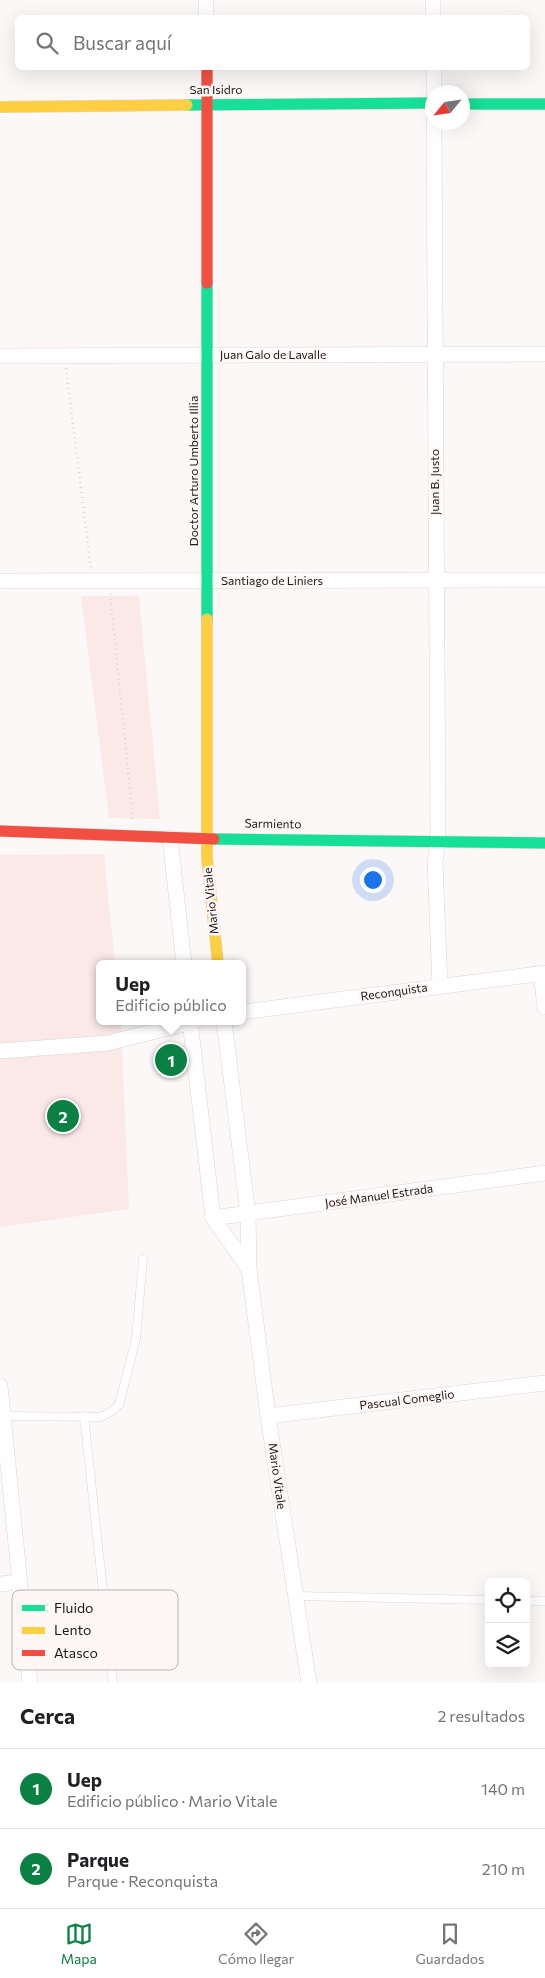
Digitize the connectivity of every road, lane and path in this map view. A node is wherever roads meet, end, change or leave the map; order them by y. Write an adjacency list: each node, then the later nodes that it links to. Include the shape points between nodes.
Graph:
1 (206, 0): 3 (street)
2 (433, 0): 4 (street)
3 (206, 15)
4 (434, 15)
5 (207, 70): 9 (street, Doctor Arturo Umberto Illia)
6 (434, 70): 7 (street)
7 (434, 85)
8 (425, 103): 9 (street, San Isidro)
9 (207, 104): 12 (street, San Isidro); 18 (street, Doctor Arturo Umberto Illia)
10 (470, 104): 11 (street)
11 (545, 104)
12 (0, 107)
13 (434, 130): 14 (street, Juan B. Justo)
14 (435, 354): 15 (street, Juan Galo de Lavalle); 18 (street, Juan Galo de Lavalle); 21 (street, Juan B. Justo)
15 (545, 354)
16 (65, 355): 17 (street, Juan Galo de Lavalle); 18 (street, Juan Galo de Lavalle); 19 (path)
17 (0, 356)
18 (207, 356): 24 (street, Doctor Arturo Umberto Illia)
19 (92, 580): 20 (street, Santiago de Liniers); 23 (street, Santiago de Liniers)
20 (108, 580): 24 (street, Santiago de Liniers); 26 (path)
21 (436, 580): 22 (street, Santiago de Liniers); 24 (street, Santiago de Liniers); 29 (street, Juan B. Justo)
22 (545, 580)
23 (0, 581)
24 (208, 581): 27 (street, Doctor Arturo Umberto Illia)
25 (0, 831): 26 (street, Sarmiento)
26 (134, 836): 28 (street, Sarmiento)
27 (208, 837): 28 (street, Sarmiento); 29 (street, Sarmiento); 32 (street, Mario Vitale, via 207,858)
28 (170, 838): 31 (street)
29 (438, 840): 30 (street, Sarmiento); 34 (street, Juan B. Justo, via 435,863)
30 (545, 843)
31 (184, 960)
32 (218, 960)
33 (543, 973): 34 (street, Reconquista); 35 (street)
34 (440, 986): 36 (street, Reconquista)
35 (545, 1007)
36 (246, 1011)
37 (179, 1025): 40 (street, via 108,1042)
38 (191, 1025): 43 (street, Mario Vitale)
39 (224, 1025): 42 (street, Mario Vitale)
40 (0, 1051)
41 (545, 1173): 42 (street, José Manuel Estrada)
42 (248, 1214): 43 (street, José Manuel Estrada); 45 (street, Mario Vitale)
43 (214, 1218): 45 (street, Mario Vitale)
44 (143, 1259): 49 (lane, via 136,1339 119,1405 100,1417)
45 (249, 1269): 50 (street, Mario Vitale)
46 (545, 1383): 50 (street, Pascual Comeglio)
47 (0, 1386): 48 (street)
48 (3, 1416): 49 (lane); 51 (street)
49 (84, 1416): 55 (lane)
50 (268, 1416): 56 (street, Mario Vitale)
51 (4, 1468): 52 (street)
52 (19, 1582): 53 (street); 54 (street)
53 (0, 1584)
54 (20, 1590)
55 (103, 1590)
56 (294, 1596): 57 (lane); 64 (street, Mario Vitale)
57 (485, 1600)
58 (530, 1601): 59 (lane)
59 (545, 1601)
60 (29, 1670): 62 (street)
61 (112, 1670): 63 (lane)
62 (30, 1683)
63 (113, 1683)
64 (308, 1683)

